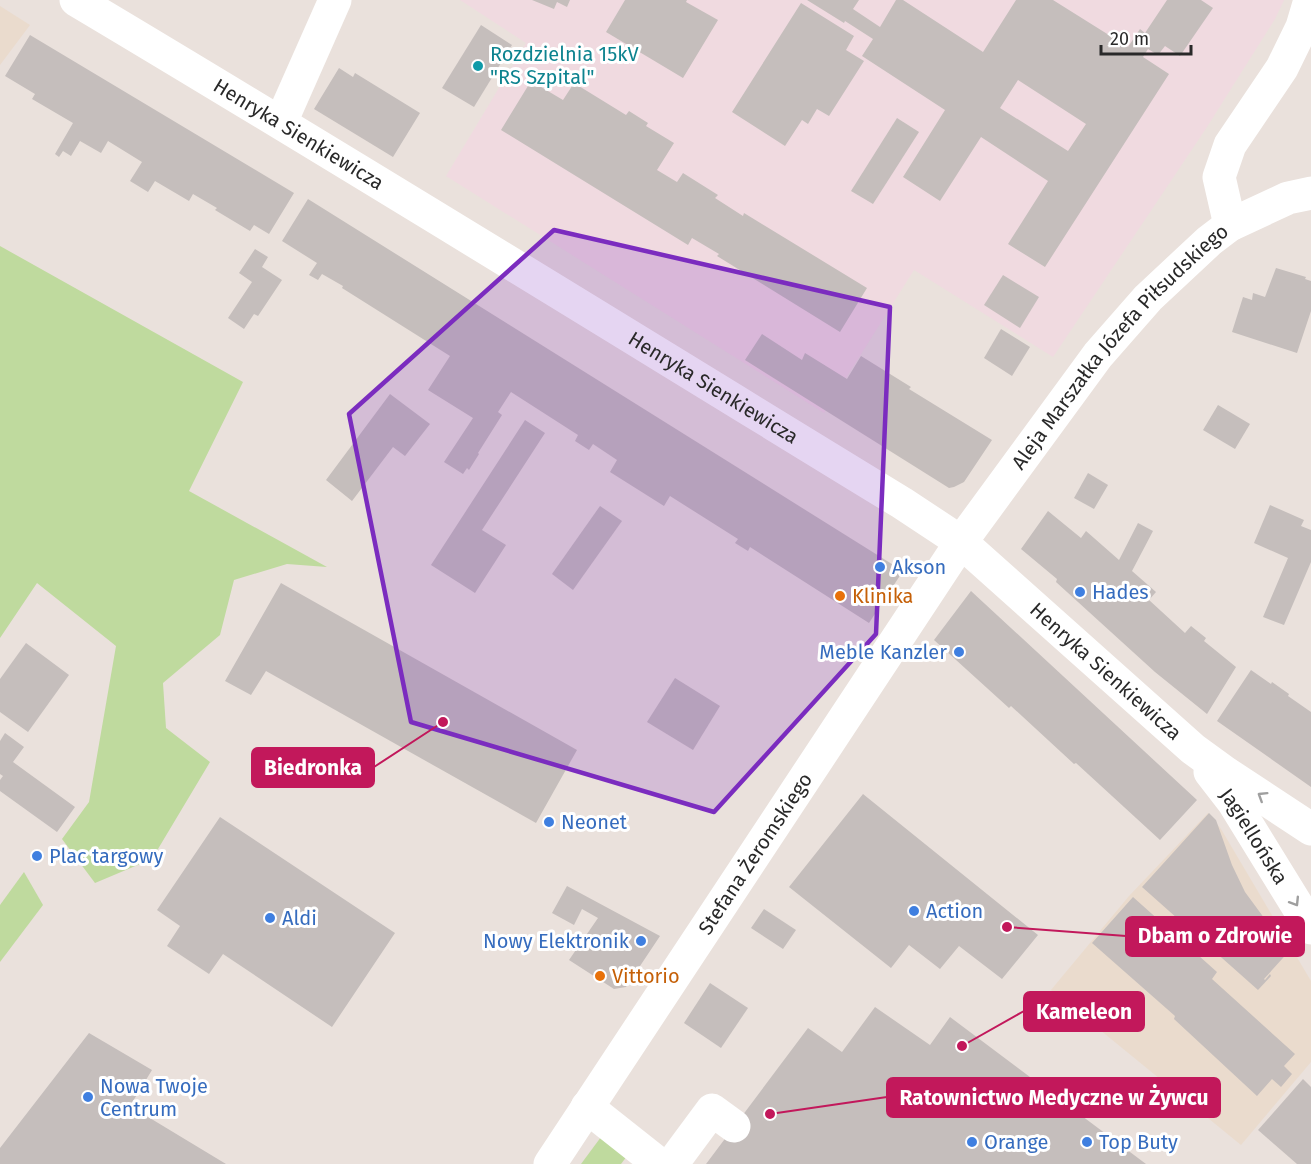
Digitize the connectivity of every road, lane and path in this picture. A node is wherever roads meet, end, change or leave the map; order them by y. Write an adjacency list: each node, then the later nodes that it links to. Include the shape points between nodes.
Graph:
1 (76, 0): 4 (street, Henryka Sienkiewicza)
2 (334, 0): 4 (street)
3 (1310, 0): 6 (street, via 1282,68 1230,145 1219,177)
4 (280, 122): 7 (street, Henryka Sienkiewicza)
5 (1311, 193): 6 (street, Aleja Marszałka Józefa Piłsudskiego, via 1288,198)
6 (1230, 225): 7 (street, Aleja Marszałka Józefa Piłsudskiego, via 1148,298 1098,355)
7 (961, 542): 8 (street, Henryka Sienkiewicza); 11 (street, Stefana Żeromskiego)
8 (1192, 749): 9 (street, Henryka Sienkiewicza, one-way to 8); 10 (street, Jagiellońska, one-way to 10, via 1234,803)
9 (1311, 828)
10 (1311, 928)
11 (587, 1107): 13 (street, Stefana Żeromskiego); 14 (street)
12 (734, 1126): 15 (street, via 712,1110)
13 (550, 1164)
14 (659, 1164)
15 (672, 1164)

